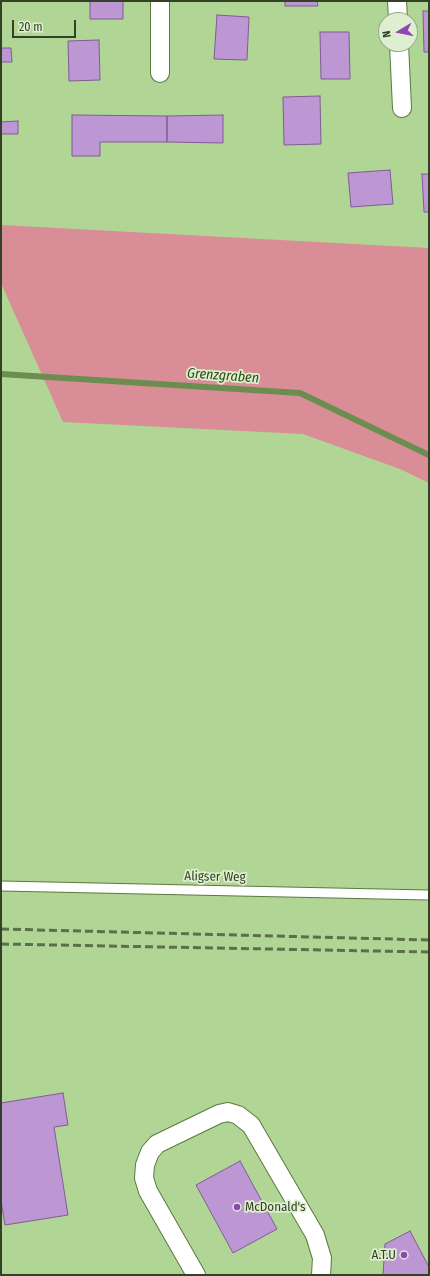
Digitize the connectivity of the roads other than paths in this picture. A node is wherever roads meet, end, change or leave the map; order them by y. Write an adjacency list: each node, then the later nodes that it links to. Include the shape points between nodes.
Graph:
1 (160, 1): 5 (street)
2 (397, 1): 3 (street)
3 (398, 12)
4 (399, 52): 6 (street)
5 (160, 73)
6 (402, 108)
7 (1, 886): 8 (lane, Aligser Weg)
8 (429, 895)
9 (196, 1275): 10 (street, via 148,1191 144,1178 145,1165 150,1152 157,1144 228,1112 238,1115 251,1125 315,1235 322,1258)
10 (321, 1275)

